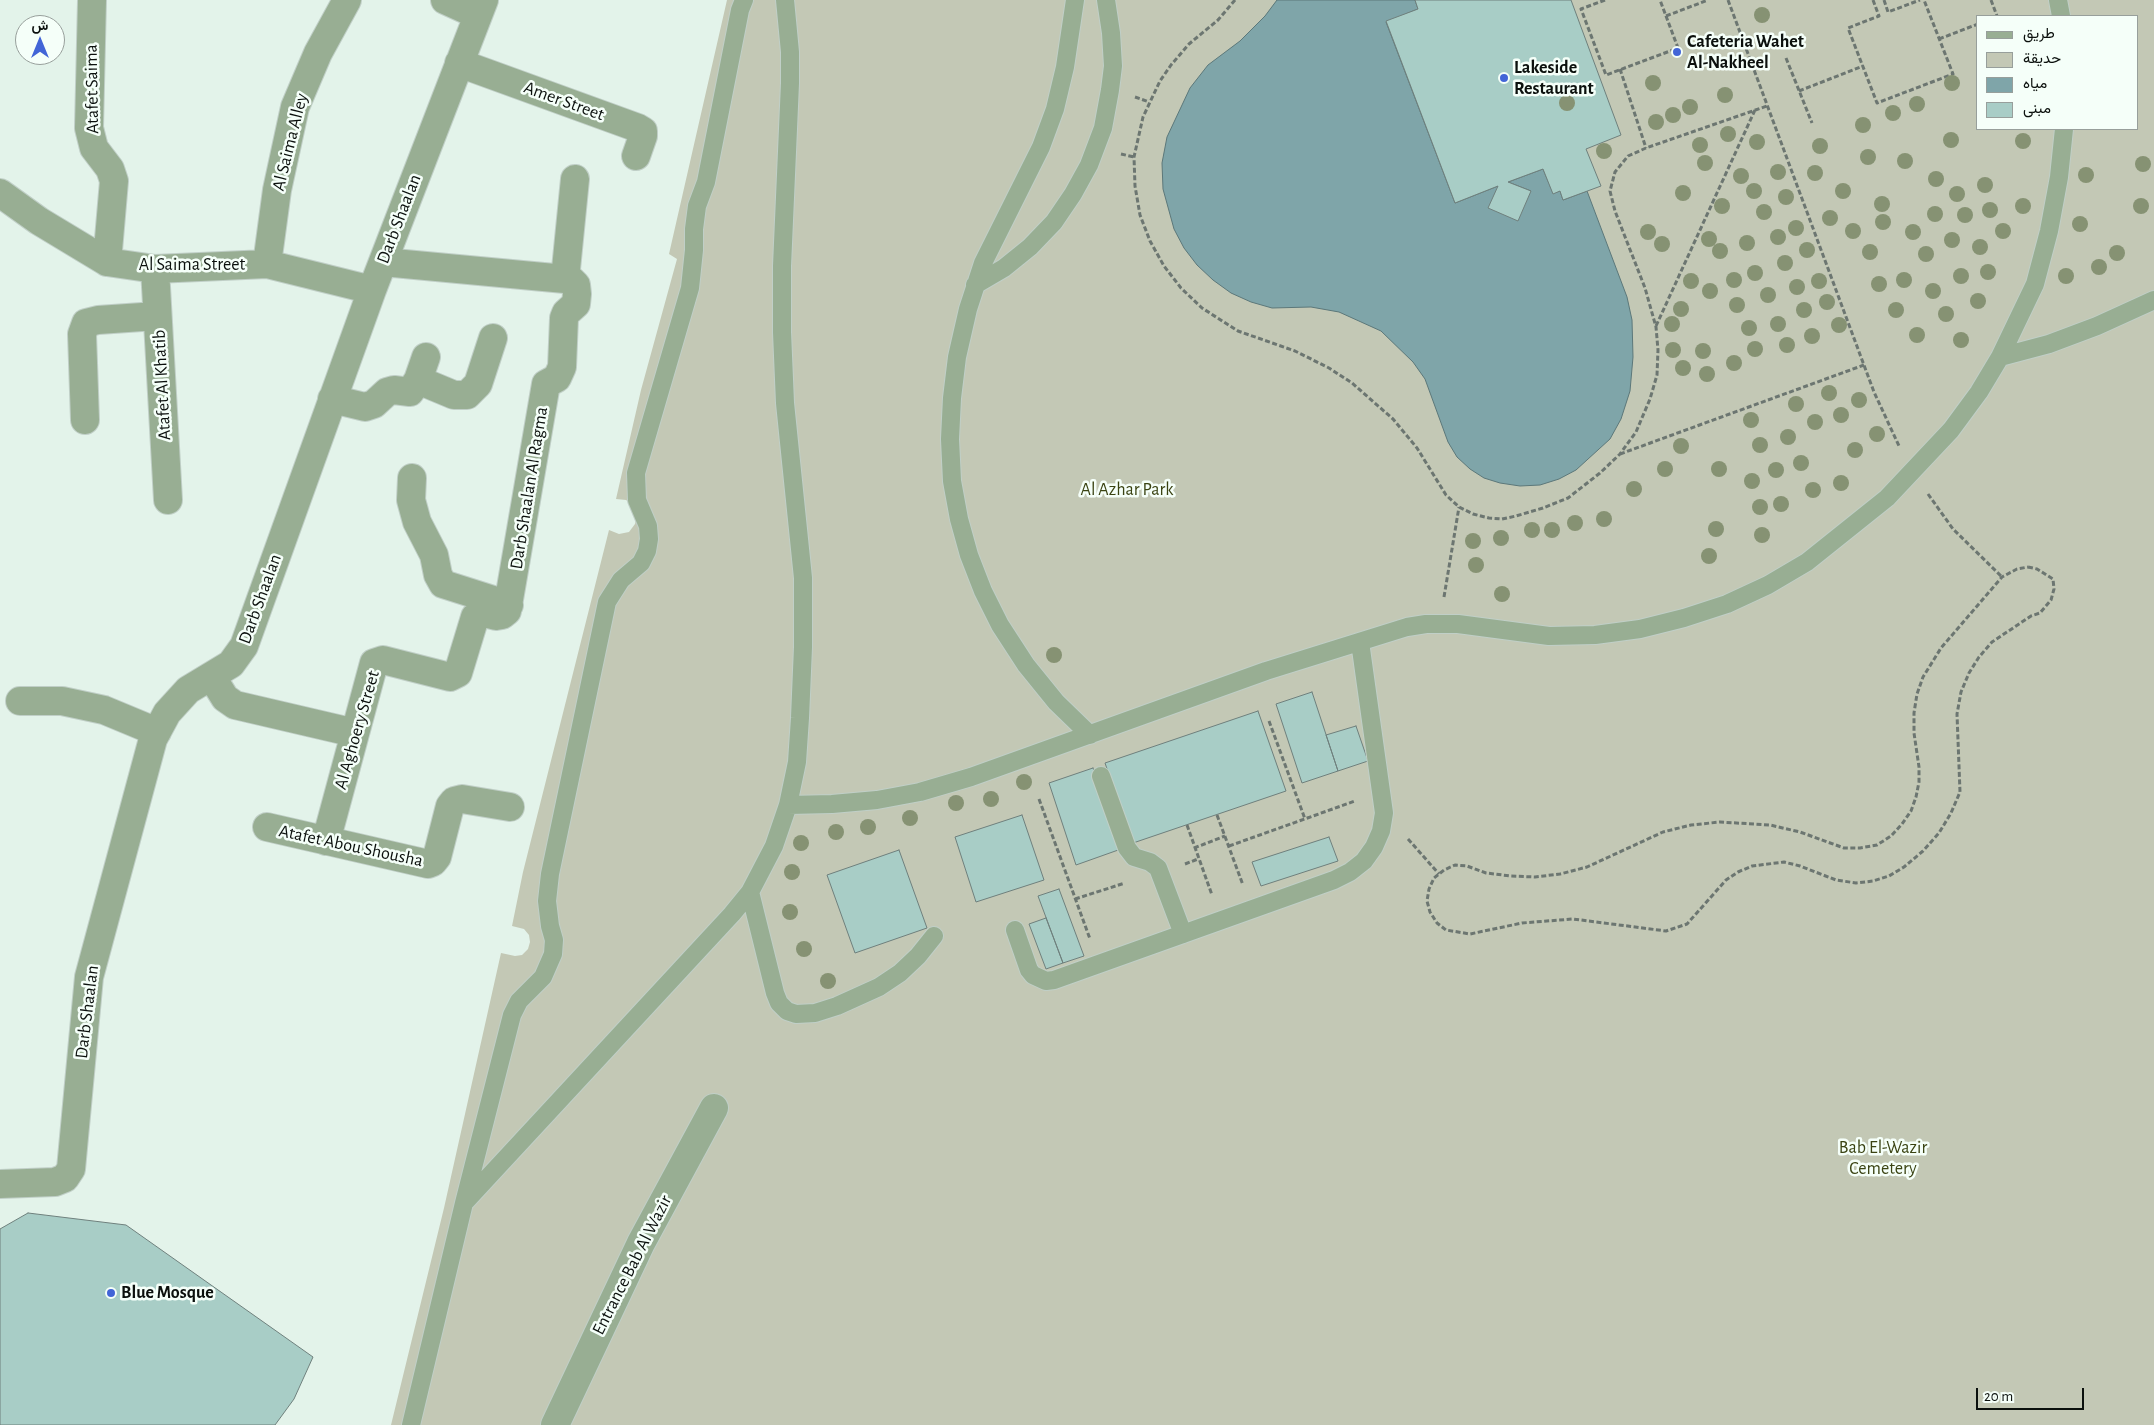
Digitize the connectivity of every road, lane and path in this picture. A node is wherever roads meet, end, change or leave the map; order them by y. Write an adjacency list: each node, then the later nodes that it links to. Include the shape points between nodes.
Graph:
1 (92, 0): 38 (street, Atafet Saima, via 89,128 94,148 110,169 114,181)
2 (347, 0): 40 (street, Al Saima Alley, via 318,53 295,108 276,190)
3 (445, 0): 19 (street)
4 (744, 0): 92 (lane, via 706,182 697,206 690,288 636,473 637,500 648,526 647,551 641,563 621,580 607,602 550,874 547,901 554,954 543,977 519,1001 512,1015)
5 (785, 0): 71 (lane, via 790,82 782,332 785,403 804,578 804,647 797,762)
6 (1075, 0): 43 (lane, via 1065,67 1041,147 1003,219)
7 (1106, 0): 43 (lane, via 1112,33 1110,90 1103,128 1089,165 1054,222 1004,268)
8 (1235, 0): 57 (path, via 1171,65 1142,117 1134,158 1135,186 1140,215 1150,241 1181,288 1202,308 1238,331 1295,351 1329,368 1373,400 1417,448 1446,495)
9 (1605, 0): 28 (path, via 1582,9 1606,75)
10 (1660, 0): 22 (path)
11 (1708, 0): 22 (path)
12 (1873, 0): 27 (path, via 1879,16 1848,28)
13 (1884, 0): 14 (path, via 1888,12)
14 (1920, 0)
15 (1924, 0): 24 (path)
16 (1991, 0): 20 (path)
17 (2058, 0): 21 (lane)
18 (1730, 1): 30 (path)
19 (481, 8): 26 (street, Darb Shaalan)
20 (1997, 15)
21 (2061, 15)
22 (1666, 16): 28 (path, via 1678,48)
23 (1976, 25): 24 (path)
24 (1939, 39): 27 (path, via 1953,74 1876,103)
25 (1786, 58): 29 (path)
26 (459, 64): 35 (street, Amer Street, via 638,128 643,131 643,136); 39 (street, Darb Shaalan)
27 (1862, 66): 29 (path)
28 (1620, 69): 34 (path)
29 (1799, 91): 32 (path)
30 (1767, 106): 31 (path); 50 (path)
31 (1755, 110): 34 (path); 47 (path)
32 (1812, 123)
33 (2064, 130): 49 (lane, via 2051,222 2036,284)
34 (1646, 148): 47 (path, via 1628,156 1615,172 1610,191)
35 (636, 156)
36 (575, 180): 42 (street)
37 (0, 194): 38 (street, Al Saima Street)
38 (107, 262): 41 (street, Al Saima Street)
39 (383, 262): 42 (street); 44 (street, Darb Shaalan)
40 (267, 264): 41 (street, Al Saima Street); 44 (street, Al Saima Street)
41 (155, 269): 46 (street, Atafet Al Khatib)
42 (565, 279): 59 (street, Darb Shaalan Al Ragma, via 576,285 576,304 564,318 562,368 557,378 546,384)
43 (975, 285): 67 (lane, via 957,357 952,398 952,481 959,519 969,556 1000,625 1056,702)
44 (372, 290): 51 (street, Darb Shaalan)
45 (2154, 300): 49 (lane, via 2049,344)
46 (158, 316): 52 (street, via 86,323 82,334); 56 (street, Atafet Al Khatib)
47 (1656, 327): 53 (path, via 1656,375 1650,399 1636,432)
48 (493, 338): 51 (street, via 478,384 466,395 454,395 422,368 410,392 387,392 374,404 364,407)
49 (2000, 357): 54 (lane, via 1951,430)
50 (1864, 364): 53 (path); 54 (path, via 1892,434)
51 (332, 399): 62 (street, Darb Shaalan, via 244,646 231,664)
52 (85, 420)
53 (1620, 454): 57 (path, via 1568,498 1543,508 1502,519 1473,514)
54 (1913, 472): 58 (path, via 1953,529); 60 (lane, via 1887,498 1807,562 1727,604 1684,618 1595,635 1549,636)
55 (412, 478): 59 (street, via 411,500 417,522 431,548 443,584)
56 (168, 500)
57 (1459, 507): 60 (path)
58 (2002, 577): 82 (path, via 1941,648 1923,677 1914,713 1920,767 1916,797 1902,824 1876,845 1844,848 1770,825 1720,822 1663,832 1612,857 1560,874 1511,876 1455,865); 82 (path, via 2017,568 2037,568 2053,579 2052,600 2040,613 1992,642 1969,673 1957,714 1960,792 1939,833 1923,851 1889,876 1856,883 1836,880 1784,862 1767,863 1752,866 1726,880 1694,917 1677,928 1654,931 1573,919 1522,922 1470,934 1446,930 1430,912 1429,889)
59 (510, 605): 66 (street, Al Aghoery Street, via 502,615 477,614 458,673 447,677 383,660 376,661)
60 (1439, 624): 61 (lane, via 1407,628)
61 (1360, 642): 67 (lane, via 1266,671); 69 (lane)
62 (212, 677): 65 (street, Darb Shaalan, via 188,690 167,712); 66 (street, via 225,698 235,705)
63 (20, 701): 65 (street, via 62,701 104,710)
64 (1269, 722): 75 (path)
65 (157, 732): 91 (street, Darb Shaalan, via 89,977 71,1169 65,1178 55,1182)
66 (355, 733): 79 (street, Al Aghoery Street)
67 (1090, 735): 71 (lane, via 920,792 877,800)
68 (1101, 776): 87 (lane, via 1127,848 1134,857 1158,868)
69 (1382, 791): 73 (lane); 75 (path)
70 (1039, 799): 89 (path)
71 (788, 805): 83 (lane, via 774,846)
72 (510, 807): 79 (street, Atafet Abou Shousha, via 456,799 450,806 437,857 428,864)
73 (1384, 813): 82 (path); 84 (lane, via 1374,847 1350,872)
74 (1217, 815): 78 (path)
75 (1304, 819): 80 (path)
76 (1186, 825): 81 (path)
77 (267, 827): 79 (street, Atafet Abou Shousha)
78 (1225, 836): 80 (path); 81 (path)
79 (326, 841)
80 (1229, 846): 84 (path)
81 (1194, 848): 85 (path)
82 (1439, 874)
83 (750, 892): 88 (lane, via 779,1004 796,1014 815,1013 837,1006 879,987 918,956); 92 (lane, via 716,933)
84 (1252, 910): 85 (lane)
85 (1221, 920): 87 (lane)
86 (1015, 930): 89 (lane, via 1029,970 1039,979 1054,980)
87 (1183, 934): 89 (lane)
88 (934, 936)
89 (1100, 964)
90 (714, 1108): 94 (street, Entrance Bab Al Wazir, via 641,1243)
91 (0, 1184)
92 (464, 1203): 93 (lane)
93 (411, 1425)
94 (555, 1425)

